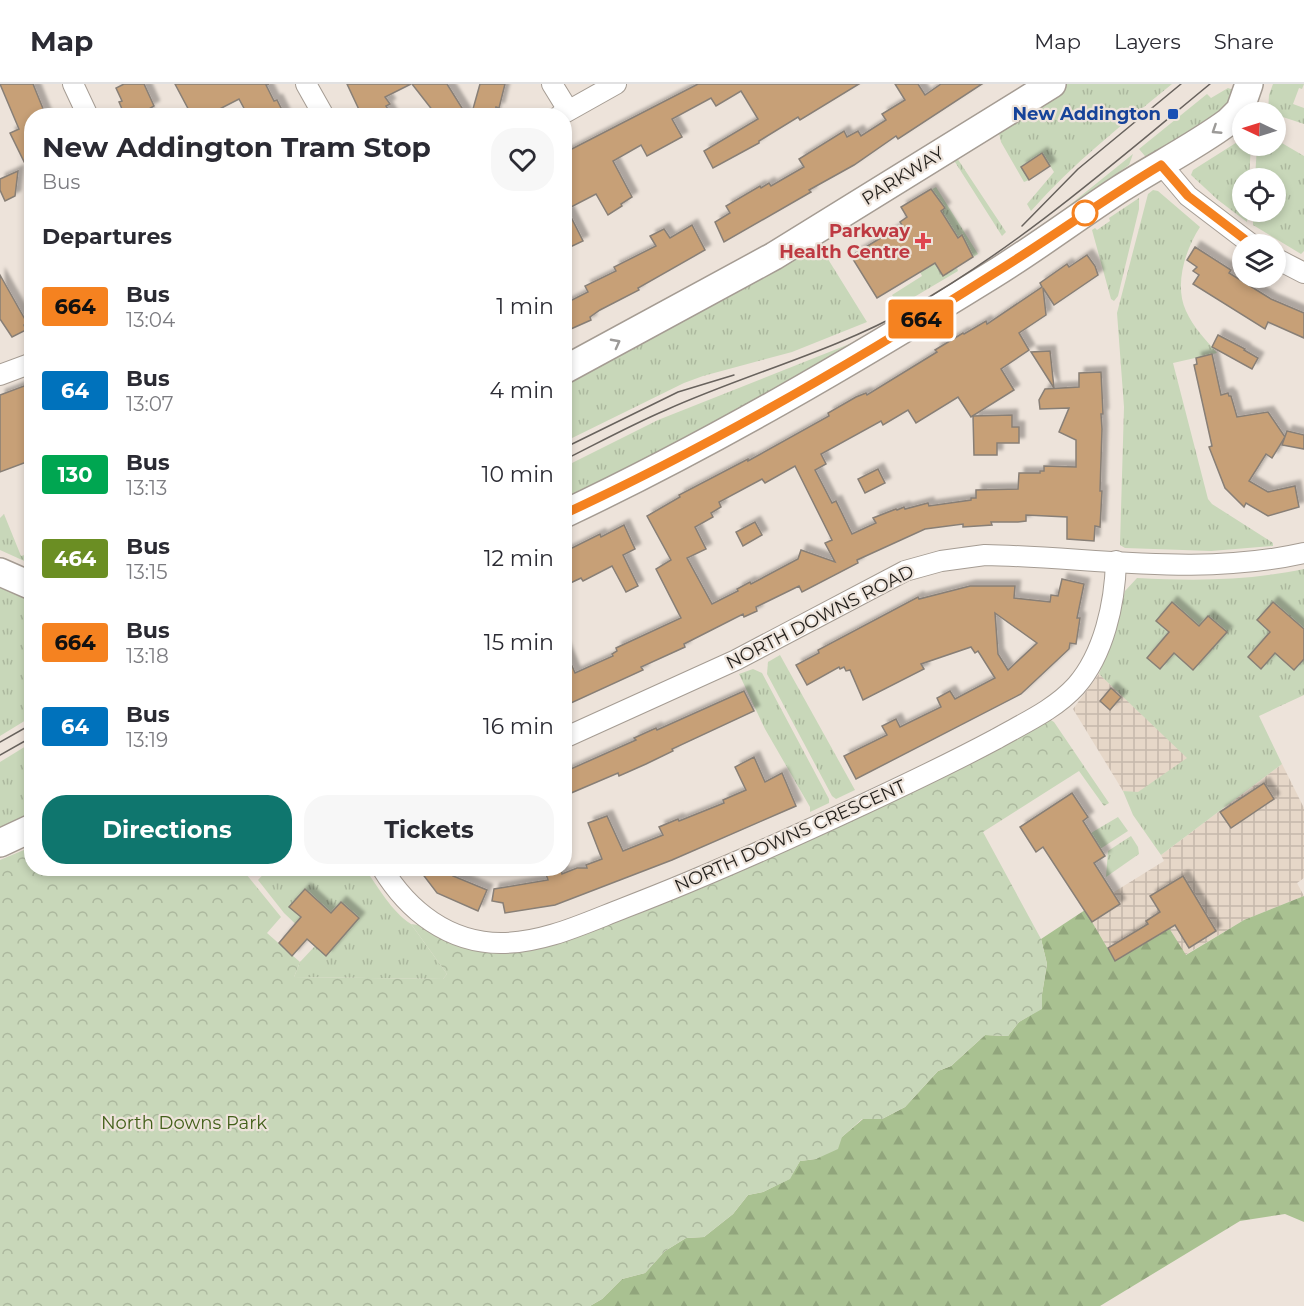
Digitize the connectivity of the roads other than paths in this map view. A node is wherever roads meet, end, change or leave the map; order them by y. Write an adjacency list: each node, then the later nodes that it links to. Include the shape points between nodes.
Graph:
1 (73, 84): 7 (street)
2 (306, 84): 8 (street)
3 (552, 84): 9 (street)
4 (616, 84): 10 (street)
5 (1052, 84): 16 (street, PARKWAY, one-way to 5, via 774,256)
6 (1249, 84): 11 (street, one-way to 11, via 1235,116)
7 (84, 108)
8 (320, 108)
9 (562, 108)
10 (572, 109)
11 (1161, 165): 12 (street, via 1188,196); 18 (street, via 862,355 704,444)
12 (1238, 234)
13 (1286, 264): 14 (street)
14 (1304, 273)
15 (24, 366): 17 (street)
16 (572, 366)
17 (0, 375)
18 (572, 510)
19 (1304, 553): 20 (street, NORTH DOWNS ROAD, via 1234,564)
20 (1116, 561): 23 (street, NORTH DOWNS ROAD, via 985,555 916,567 736,660); 26 (street, NORTH DOWNS CRESCENT, via 1112,603 1097,652 1080,681 1052,708 911,783 688,883 563,931 532,940 499,943 469,938 426,918 401,896)
21 (0, 572): 22 (street)
22 (24, 582)
23 (572, 734)
24 (24, 832): 25 (street)
25 (0, 843)
26 (387, 876)

